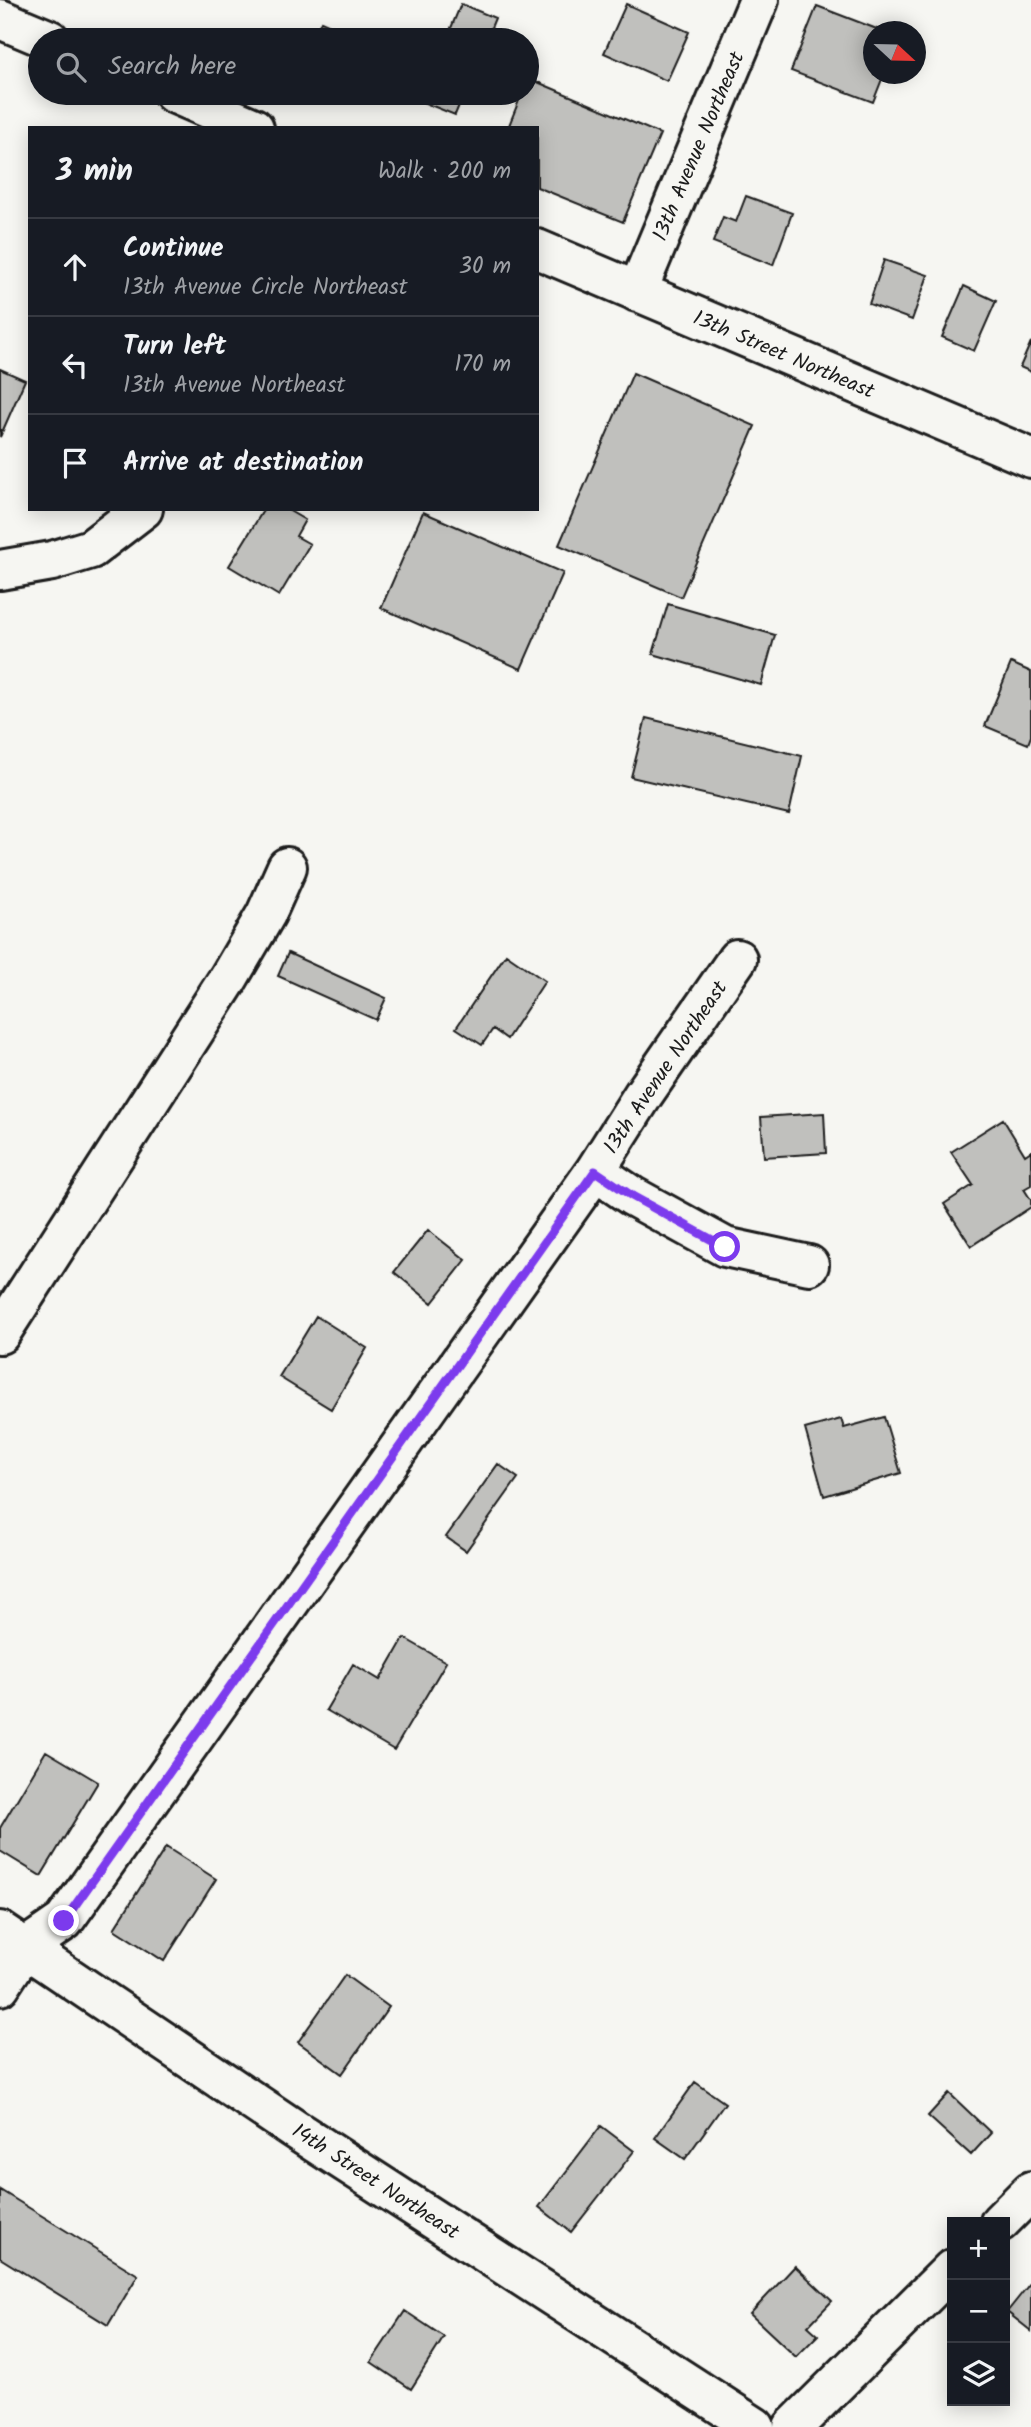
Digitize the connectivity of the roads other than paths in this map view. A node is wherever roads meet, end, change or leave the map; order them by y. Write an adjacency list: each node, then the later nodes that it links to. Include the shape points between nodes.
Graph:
1 (759, 0): 7 (street, 13th Avenue Northeast)
2 (0, 19): 3 (street)
3 (28, 31)
4 (201, 105): 5 (street)
5 (249, 126)
6 (539, 250): 7 (street, 13th Street Northeast)
7 (638, 292): 8 (street, 13th Street Northeast)
8 (1031, 458)
9 (140, 511): 10 (street, via 91,550)
10 (0, 570)
11 (287, 867): 15 (street, via 267,914 228,979)
12 (737, 960): 13 (street, 13th Avenue Northeast)
13 (595, 1171): 14 (street, via 725,1247); 16 (street, 13th Avenue Northeast, via 64,1921)
14 (809, 1265)
15 (0, 1334)
16 (13, 1940): 17 (street, 13th Avenue Northeast); 21 (street, 14th Street Northeast, via 294,2129)
17 (0, 1986)
18 (1031, 2191): 19 (street)
19 (1005, 2217)
20 (947, 2274): 22 (street)
21 (755, 2427)
22 (793, 2427)

